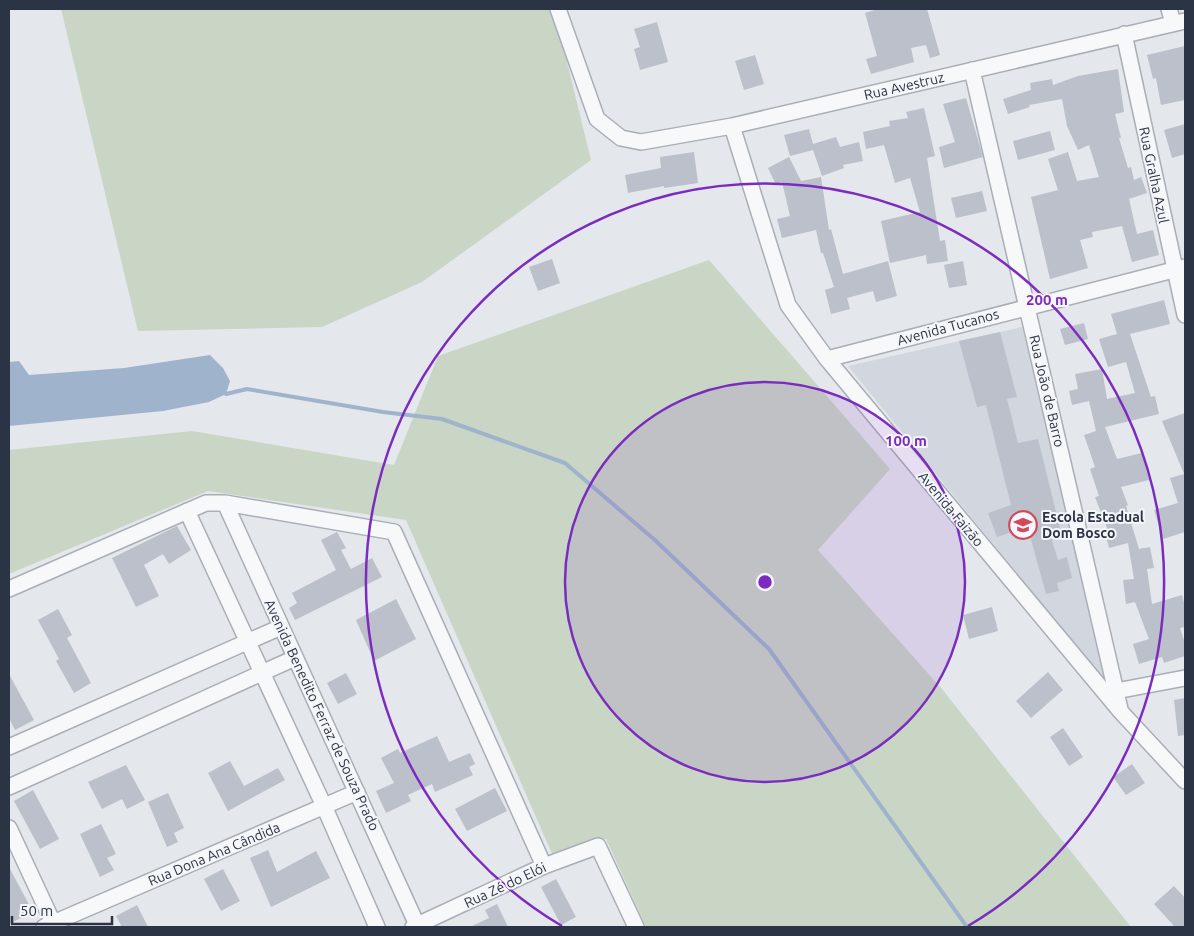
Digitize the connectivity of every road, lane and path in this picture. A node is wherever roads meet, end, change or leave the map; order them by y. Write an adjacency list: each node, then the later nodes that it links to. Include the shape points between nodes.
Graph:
1 (558, 9): 5 (street, Rua Avestruz, via 597,118 621,138 641,142)
2 (1176, 18): 3 (street, Rua Avestruz)
3 (1124, 34): 4 (street, Rua Avestruz); 6 (street, Rua Gralha Azul)
4 (972, 70): 5 (street, Rua Avestruz); 7 (street, Rua João de Barro)
5 (732, 126): 9 (street, Avenida Faizão, via 788,305)
6 (1180, 268): 7 (street, Avenida Tucanos); 8 (street, Rua Gralha Azul)
7 (1028, 307): 9 (street, Avenida Tucanos); 18 (street, Rua João de Barro)
8 (1185, 315)
9 (827, 359): 19 (street, Avenida Faizão)
10 (225, 503): 11 (street, via 206,503); 13 (street, Avenida Benedito Ferraz de Souza Prado); 26 (street, via 394,532)
11 (187, 511): 12 (street); 14 (street)
12 (9, 589)
13 (281, 628): 14 (street); 15 (street, Avenida Benedito Ferraz de Souza Prado)
14 (248, 642): 16 (street); 20 (street)
15 (295, 658): 16 (street); 23 (street, Avenida Benedito Ferraz de Souza Prado)
16 (262, 672): 22 (street); 24 (street)
17 (1185, 678): 18 (street)
18 (1116, 691): 19 (street, Rua João de Barro)
19 (1121, 712): 21 (street, Avenida Faizão)
20 (9, 747)
21 (1185, 781)
22 (9, 787)
23 (357, 792): 24 (street, Rua Dona Ana Cândida); 29 (street, Avenida Benedito Ferraz de Souza Prado)
24 (324, 806): 27 (street, Rua Dona Ana Cândida); 28 (street)
25 (9, 828): 27 (street)
26 (544, 866): 29 (street, Rua Zé do Elói); 30 (street, Rua Zé do Elói, via 598,846)
27 (50, 926)
28 (376, 927)
29 (416, 927)
30 (636, 927)

